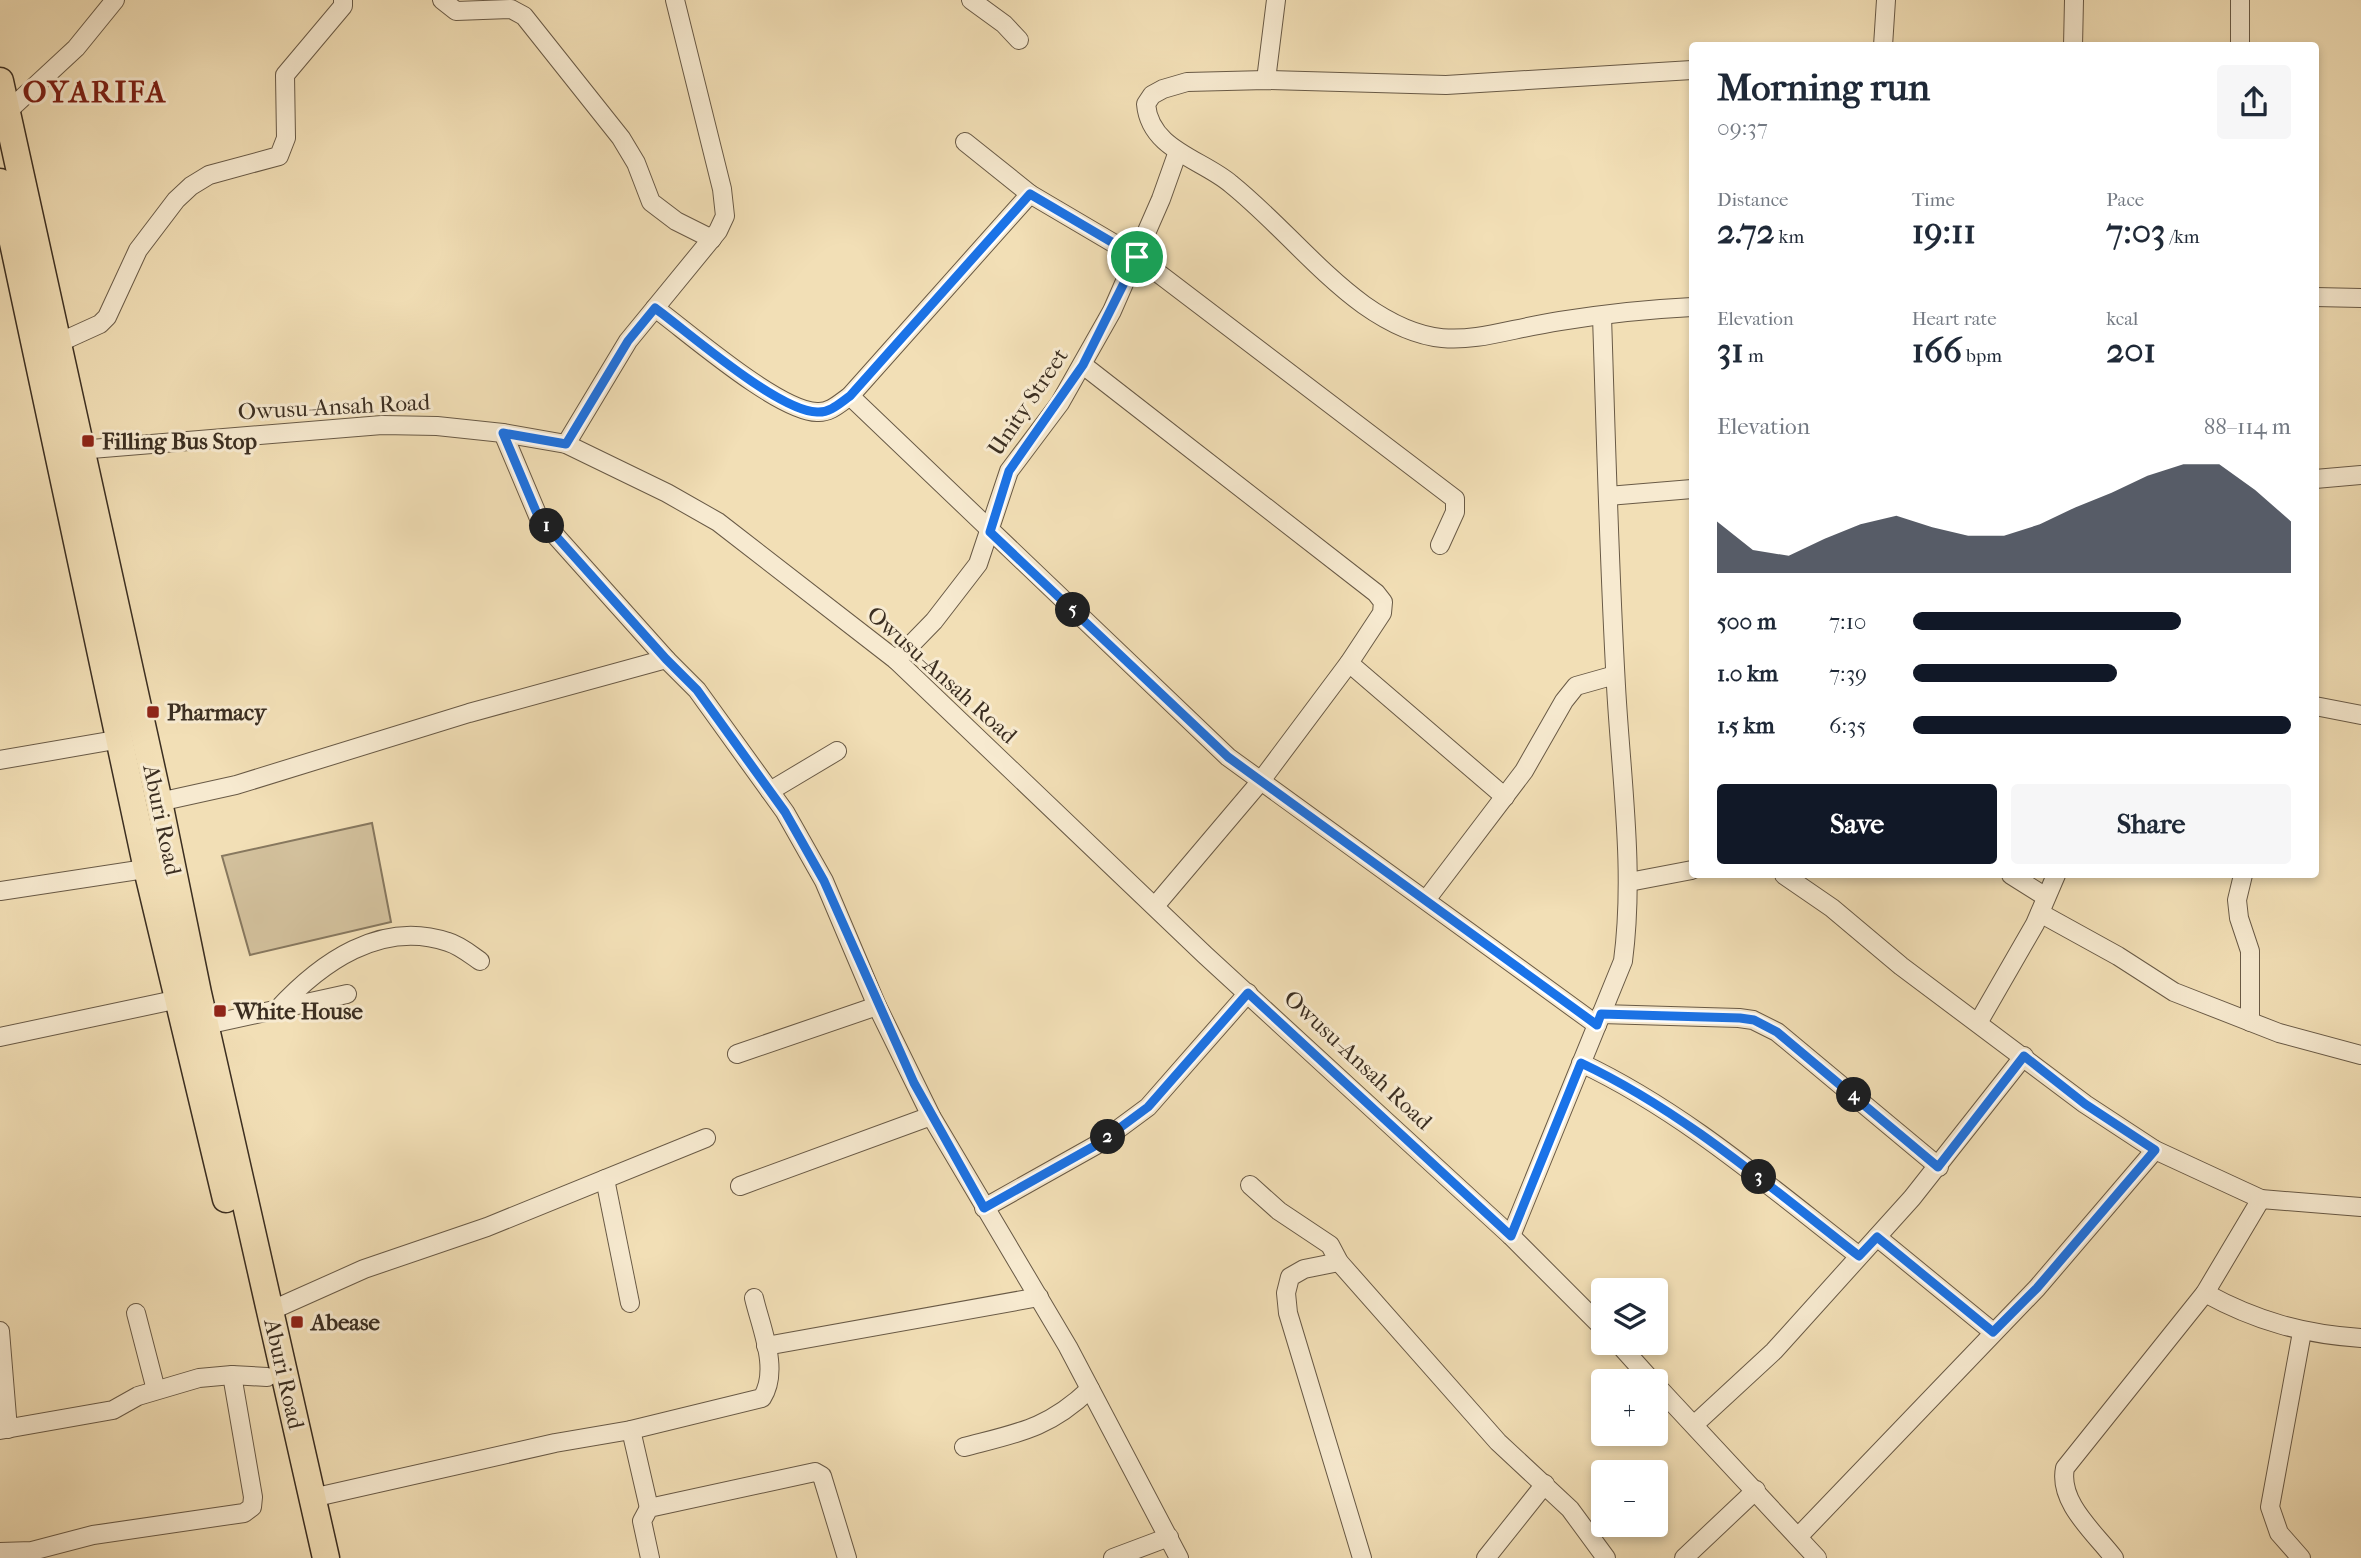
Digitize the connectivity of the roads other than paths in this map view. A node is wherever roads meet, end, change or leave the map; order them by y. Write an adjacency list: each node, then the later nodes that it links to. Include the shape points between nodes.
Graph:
1 (115, 0): 17 (street, via 76,48)
2 (343, 0): 29 (street, via 343,6 285,75 286,138 279,156 209,175 191,186 138,250 107,317)
3 (442, 0): 22 (street, via 466,13 511,9 524,16 621,138 651,202)
4 (675, 0): 22 (street, via 725,204)
5 (971, 0): 10 (street)
6 (1276, 0): 15 (street)
7 (1886, 0): 11 (street)
8 (2074, 0): 12 (street)
9 (2240, 0): 13 (street)
10 (1019, 40)
11 (1883, 42)
12 (2073, 42)
13 (2240, 42)
14 (1689, 70): 15 (street, via 1446,85)
15 (1266, 80): 19 (street, via 1187,82 1152,95 1146,104 1149,119)
16 (0, 81): 17 (highway, Aburi Road)
17 (6, 113): 29 (highway, Aburi Road)
18 (965, 142): 21 (street)
19 (1177, 154): 23 (street, Unity Street); 28 (street, via 1230,182 1353,296 1399,327 1458,341)
20 (0, 182): 47 (highway, Aburi Road)
21 (1030, 194): 23 (street); 31 (street)
22 (712, 239): 27 (street)
23 (1137, 257): 30 (street, Unity Street); 40 (street, via 1455,499 1455,512)
24 (2319, 297): 25 (street)
25 (2361, 298)
26 (1689, 307): 28 (street)
27 (655, 308): 31 (street, via 767,391 805,410 827,411); 33 (street, via 616,360)
28 (1602, 316): 38 (street)
29 (56, 344): 34 (highway, Aburi Road)
30 (1083, 365): 39 (street, Unity Street, via 1009,471); 43 (street, via 1381,597 1382,613)
31 (850, 396): 39 (street)
32 (503, 433): 33 (street, Owusu-Ansah Road); 34 (street, Owusu-Ansah Road, via 382,425); 41 (street, via 538,516)
33 (566, 444): 42 (street, Owusu-Ansah Road, via 718,522)
34 (79, 450): 53 (highway, Aburi Road)
35 (2361, 475): 36 (street)
36 (2319, 479)
37 (1689, 489): 38 (street)
38 (1608, 496): 44 (street)
39 (990, 532): 42 (street, Unity Street, via 978,564 934,621); 50 (street)
40 (1440, 545)
41 (666, 659): 51 (street, via 697,690); 53 (street, via 469,713 236,785)
42 (895, 660): 64 (street, Owusu-Ansah Road)
43 (1349, 663): 50 (street); 52 (street)
44 (1615, 675): 52 (street, via 1576,686); 60 (street)
45 (2319, 707): 46 (street)
46 (2361, 715)
47 (121, 739): 49 (street); 54 (highway, Aburi Road)
48 (837, 751): 51 (street)
49 (0, 760)
50 (1260, 782): 62 (street); 64 (street)
51 (770, 791): 69 (street, via 824,881)
52 (1505, 797): 62 (street)
53 (159, 802): 54 (highway, Aburi Road)
54 (160, 866): 61 (street); 68 (highway, Aburi Road); 74 (highway, Aburi Road)
55 (1689, 871): 60 (street)
56 (1788, 878): 73 (street)
57 (2014, 878): 63 (street)
58 (2055, 878): 63 (street)
59 (2242, 878): 72 (street, via 2237,900 2250,951)
60 (1629, 882): 71 (street, via 1623,961)
61 (0, 891)
62 (1426, 900): 71 (street)
63 (2043, 905): 72 (street, via 2174,992); 73 (street)
64 (1155, 906): 66 (street, Owusu-Ansah Road)
65 (480, 961): 70 (street, via 450,942 436,939 393,938 361,944 318,972)
66 (1248, 993): 89 (street, via 1148,1107 1098,1144); 90 (street, Owusu-Ansah Road)
67 (347, 994): 70 (street)
68 (179, 999): 75 (street); 109 (highway, Aburi Road)
69 (877, 1006): 76 (street); 80 (street)
70 (278, 1010): 74 (street)
71 (1599, 1020): 79 (street); 83 (street, via 1740,1018 1764,1025)
72 (2250, 1022): 77 (street)
73 (1978, 1023): 78 (street)
74 (206, 1025): 98 (highway, Aburi Road)
75 (0, 1037)
76 (737, 1054)
77 (2361, 1055)
78 (2024, 1056): 82 (street); 83 (street)
79 (1581, 1063): 90 (street); 92 (street, via 1628,1085 1734,1158)
80 (931, 1116): 86 (street); 89 (street)
81 (706, 1138): 84 (street)
82 (2155, 1150): 87 (street); 102 (street, via 2054,1269)
83 (1938, 1167): 91 (street)
84 (605, 1179): 97 (street); 98 (street, via 486,1227 363,1269)
85 (1250, 1185): 93 (street, via 1279,1211 1331,1245)
86 (740, 1186)
87 (2261, 1199): 88 (street); 94 (street)
88 (2361, 1207)
89 (984, 1208): 95 (street)
90 (1511, 1236): 100 (street, Owusu-Ansah Road)
91 (1877, 1237): 92 (street); 102 (street)
92 (1859, 1256): 113 (street, via 1774,1351)
93 (1339, 1262): 117 (street, via 1498,1442); 130 (street, via 1304,1269 1290,1278 1287,1313)
94 (2205, 1293): 103 (street, via 2271,1324); 135 (street, via 2065,1468 2062,1480 2067,1499)
95 (1039, 1297): 105 (street); 110 (street)
96 (754, 1298): 105 (street)
97 (630, 1303)
98 (270, 1311): 119 (highway, Aburi Road)
99 (136, 1313): 111 (street)
100 (1591, 1316)
101 (0, 1331): 114 (street)
102 (1993, 1332): 122 (street)
103 (2302, 1332): 104 (street); 136 (street, via 2270,1507 2279,1534)
104 (2361, 1338)
105 (765, 1346): 115 (street, via 770,1378 762,1398)
106 (1629, 1355): 107 (street)
107 (1641, 1369)
108 (232, 1375): 109 (street); 111 (street); 123 (street, via 252,1507 244,1513 93,1535 32,1551)
109 (267, 1377): 124 (highway, Aburi Road)
110 (1090, 1389): 116 (street, via 1037,1428); 121 (street)
111 (156, 1390): 114 (street, via 113,1410)
112 (1668, 1397): 113 (street)
113 (1695, 1424): 118 (street)
114 (4, 1430)
115 (631, 1430): 119 (street); 120 (street)
116 (964, 1447)
117 (1545, 1484): 131 (street); 132 (street)
118 (1756, 1490): 122 (street); 133 (street)
119 (312, 1499): 125 (highway, Aburi Road)
120 (649, 1508): 126 (street, via 642,1521); 127 (street, via 815,1472 822,1476)
121 (1169, 1537): 128 (street); 129 (street)
122 (1798, 1537): 134 (street)
123 (0, 1552)
124 (308, 1558)
125 (326, 1558)
126 (650, 1558)
127 (847, 1558)
128 (1113, 1558)
129 (1179, 1558)
130 (1362, 1558)
131 (1486, 1558)
132 (1606, 1558)
133 (1684, 1558)
134 (1817, 1558)
135 (2114, 1558)
136 (2301, 1558)

